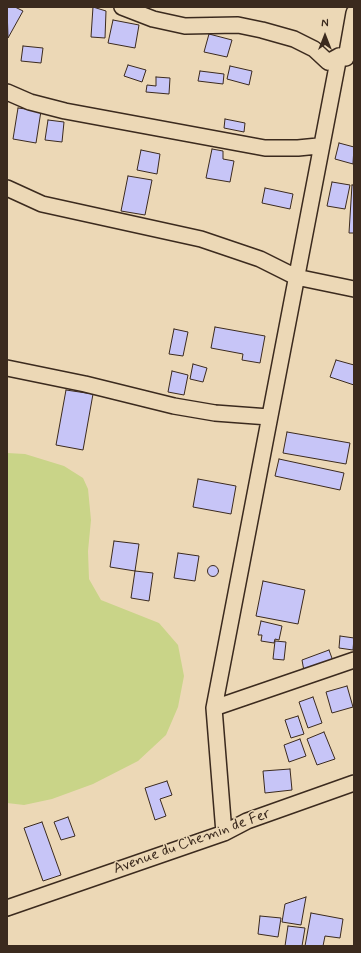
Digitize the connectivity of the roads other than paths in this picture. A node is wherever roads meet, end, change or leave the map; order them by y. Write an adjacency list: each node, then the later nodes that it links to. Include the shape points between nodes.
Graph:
1 (122, 7): 3 (street, via 153,19 185,26 238,25 268,32 294,39 314,50 328,62)
2 (354, 14): 3 (street, via 346,58)
3 (339, 56): 5 (street)
4 (7, 92): 5 (street, via 30,102 66,111 265,148 298,148)
5 (322, 144): 7 (street)
6 (7, 188): 7 (street, via 42,204 201,240 260,259)
7 (296, 277): 8 (street); 10 (street)
8 (354, 289)
9 (7, 368): 10 (street, via 174,406 216,413)
10 (269, 417): 12 (street)
11 (354, 660): 12 (street)
12 (214, 708): 14 (street)
13 (354, 783): 14 (street, Avenue du Chemin de Fer, via 247,821)
14 (224, 833): 15 (street, Avenue du Chemin de Fer)
15 (7, 908)

